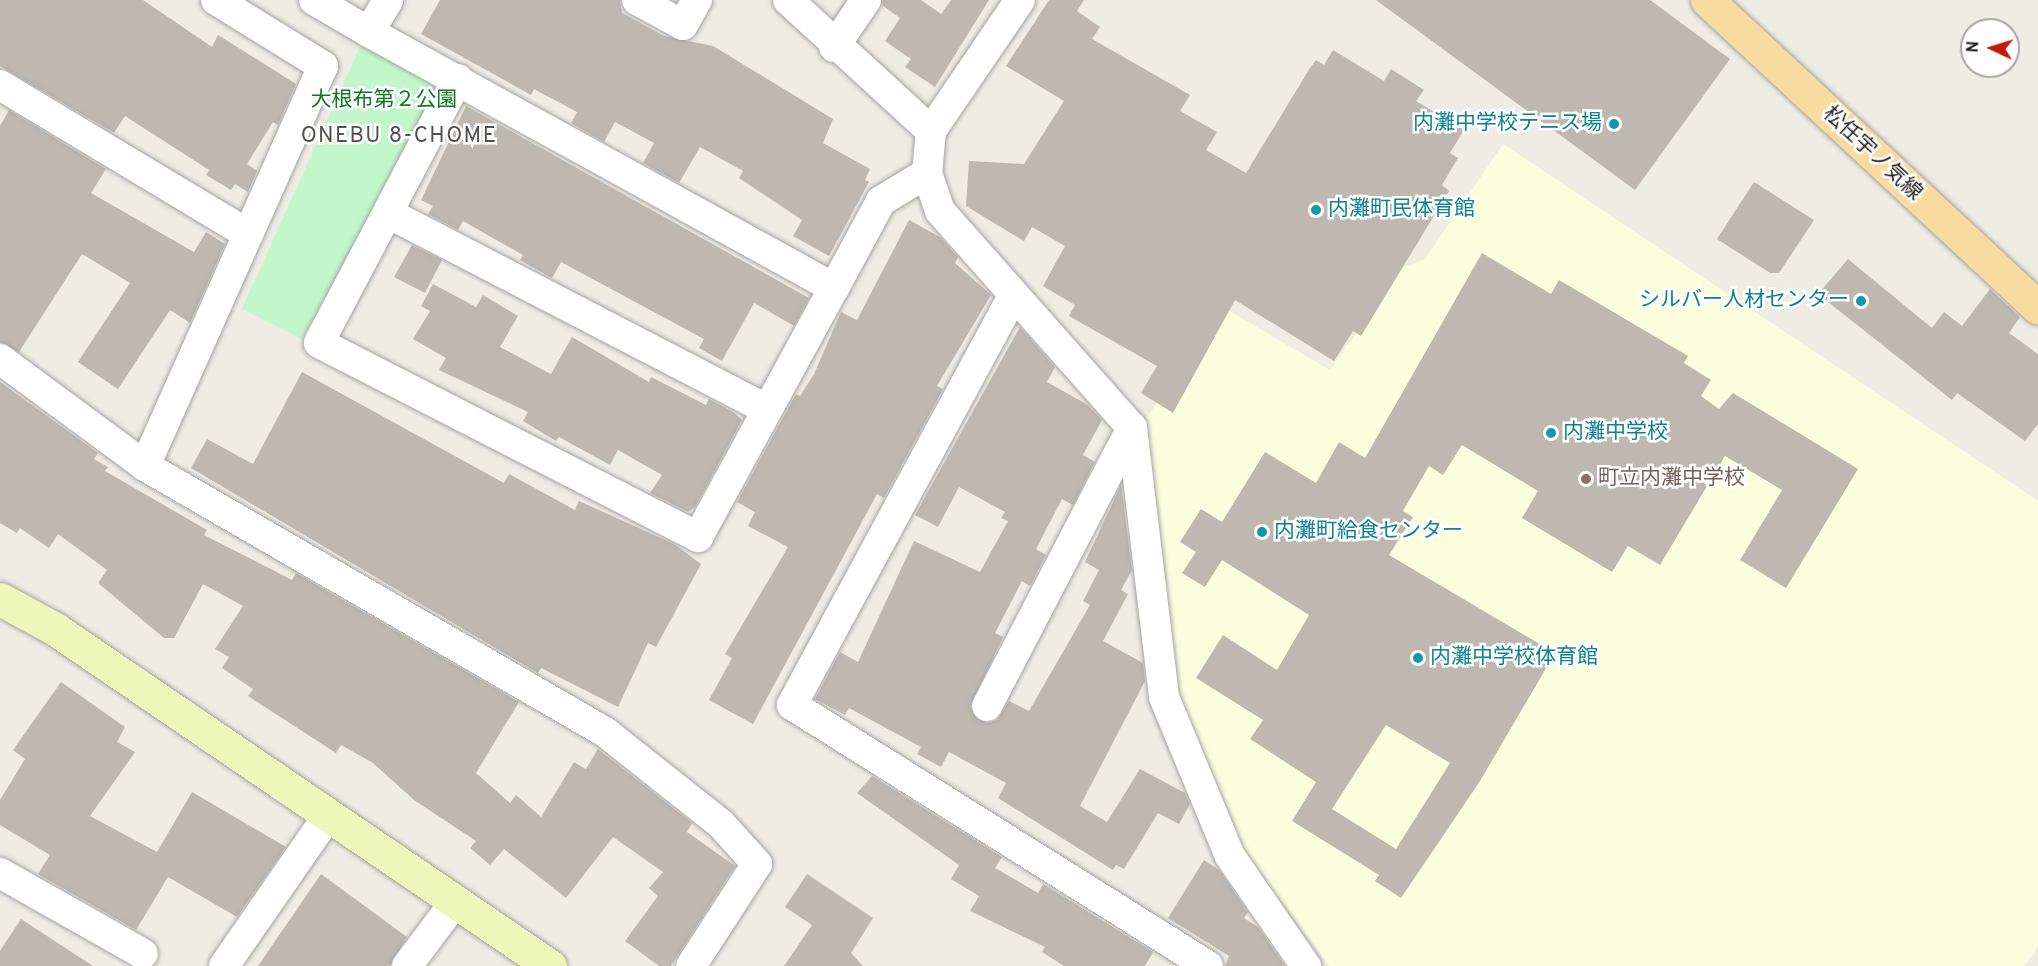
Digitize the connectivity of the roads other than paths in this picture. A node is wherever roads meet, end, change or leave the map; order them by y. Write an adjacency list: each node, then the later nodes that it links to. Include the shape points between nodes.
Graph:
1 (216, 0): 17 (street, via 323,66)
2 (314, 0): 10 (street)
3 (388, 0): 10 (street)
4 (637, 0): 5 (street, via 682,25)
5 (697, 0)
6 (788, 0): 11 (street)
7 (866, 0): 11 (street)
8 (1020, 0): 14 (street)
9 (1707, 0): 20 (main road, 松任宇ノ気線)
10 (369, 32): 12 (street)
11 (834, 47): 14 (street)
12 (458, 79): 16 (street); 18 (street)
13 (0, 85): 17 (street)
14 (931, 131): 15 (street)
15 (927, 173): 18 (street, via 880,201); 19 (street, via 940,211)
16 (388, 213): 22 (street); 22 (street, via 319,343 698,537)
17 (248, 234): 24 (street)
18 (834, 288): 22 (street)
19 (1013, 296): 23 (street); 35 (street, via 792,705)
20 (2038, 308)
21 (0, 359): 24 (street)
22 (764, 408)
23 (1132, 428): 26 (street); 36 (street, via 1164,697 1230,856)
24 (145, 466): 34 (street, via 605,732 721,824 757,864)
25 (0, 599): 27 (street, via 55,629)
26 (987, 706)
27 (328, 816): 29 (street); 31 (street)
28 (0, 873): 30 (street)
29 (455, 902): 32 (street); 33 (street)
30 (147, 962)
31 (224, 966)
32 (407, 966)
33 (550, 966)
34 (691, 966)
35 (1208, 966)
36 (1306, 966)

